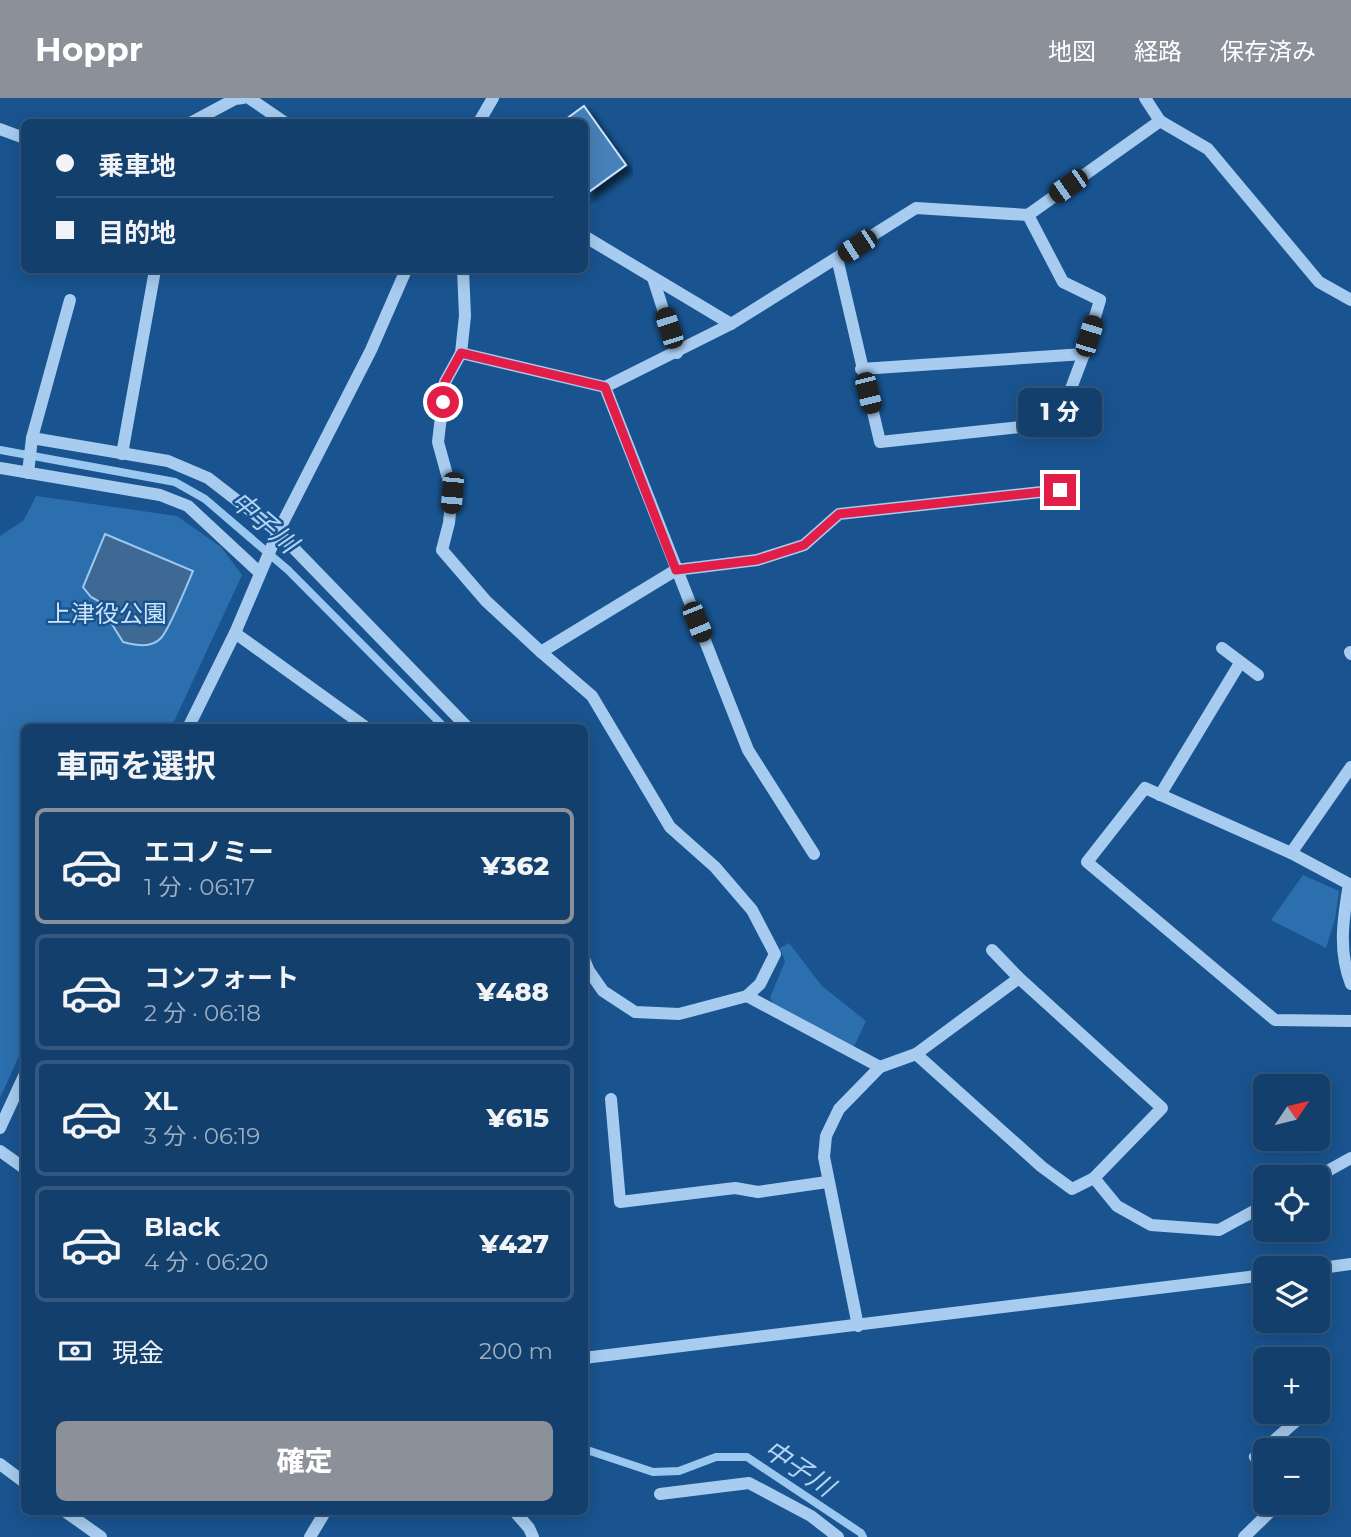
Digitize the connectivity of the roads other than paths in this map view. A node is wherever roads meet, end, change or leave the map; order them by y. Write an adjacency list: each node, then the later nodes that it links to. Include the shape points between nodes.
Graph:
1 (243, 98): 5 (street)
2 (249, 98): 6 (street)
3 (493, 98): 7 (street)
4 (1145, 98): 8 (street)
5 (198, 119)
6 (280, 119)
7 (481, 119)
8 (1160, 121): 11 (street); 19 (street, via 1208,149 1319,282)
9 (0, 129): 10 (street)
10 (21, 137)
11 (1028, 215): 13 (street, via 916,208); 23 (street, via 1063,282 1100,300)
12 (588, 238): 17 (street)
13 (837, 258): 20 (street); 24 (street)
14 (154, 273): 27 (street)
15 (405, 273): 31 (street)
16 (463, 273): 21 (street)
17 (653, 278): 20 (street); 22 (street)
18 (70, 300): 26 (street)
19 (1351, 300)
20 (732, 324): 22 (street)
21 (461, 353): 25 (street); 36 (street, via 445,382 438,442 452,493 442,550 485,601)
22 (677, 353): 25 (street)
23 (1084, 355): 24 (street); 24 (street, via 1058,424 880,442)
24 (861, 369)
25 (605, 387): 33 (street)
26 (32, 442): 27 (street); 29 (street)
27 (122, 454): 31 (street, via 168,461 208,478)
28 (0, 468): 29 (street)
29 (29, 468): 32 (street, via 160,495 188,506)
30 (1060, 490): 33 (street, via 839,514 804,545 757,560)
31 (276, 538): 32 (street); 41 (street)
32 (263, 569): 34 (street)
33 (676, 570): 36 (street); 44 (street, via 748,750)
34 (235, 634): 39 (street); 40 (street)
35 (1222, 648): 37 (street)
36 (541, 652): 50 (street, via 592,696 670,827 715,867 752,910 775,954 760,984)
37 (1240, 663): 38 (street); 43 (street)
38 (1258, 675)
39 (190, 724)
40 (361, 724)
41 (464, 724)
42 (1351, 766): 45 (street)
43 (1160, 795): 45 (street); 51 (street, via 1145,788 1087,862 1275,1020)
44 (814, 853)
45 (1291, 853): 49 (street, via 1349,884 1342,927 1345,970)
46 (992, 950): 48 (street)
47 (588, 969): 50 (street, via 603,991 635,1012 679,1014)
48 (1020, 978): 52 (street); 61 (street, via 1162,1108)
49 (1351, 985)
50 (747, 996): 53 (street)
51 (1351, 1021)
52 (916, 1054): 53 (street); 61 (street, via 1072,1189)
53 (880, 1068): 62 (street, via 839,1108 826,1136)
54 (21, 1082): 56 (street)
55 (611, 1099): 62 (street, via 620,1202)
56 (0, 1128)
57 (0, 1151): 59 (street)
58 (1351, 1158): 60 (street)
59 (21, 1166)
60 (1330, 1170)
61 (1094, 1178): 63 (street, via 1117,1206 1152,1225 1219,1230)
62 (827, 1182): 67 (street)
63 (1253, 1212)
64 (1351, 1264): 65 (street)
65 (1330, 1267)
66 (1253, 1277): 67 (street)
67 (858, 1326): 68 (street)
68 (588, 1358)
69 (1293, 1424): 70 (street)
70 (1277, 1438)
71 (0, 1464): 72 (street)
72 (21, 1480)
73 (660, 1494): 81 (street, via 749,1482 811,1516)
74 (70, 1515): 78 (street)
75 (323, 1515): 79 (street)
76 (517, 1515): 80 (street)
77 (1267, 1515): 82 (street)
78 (101, 1537)
79 (310, 1537)
80 (533, 1537)
81 (838, 1537)
82 (1244, 1537)

